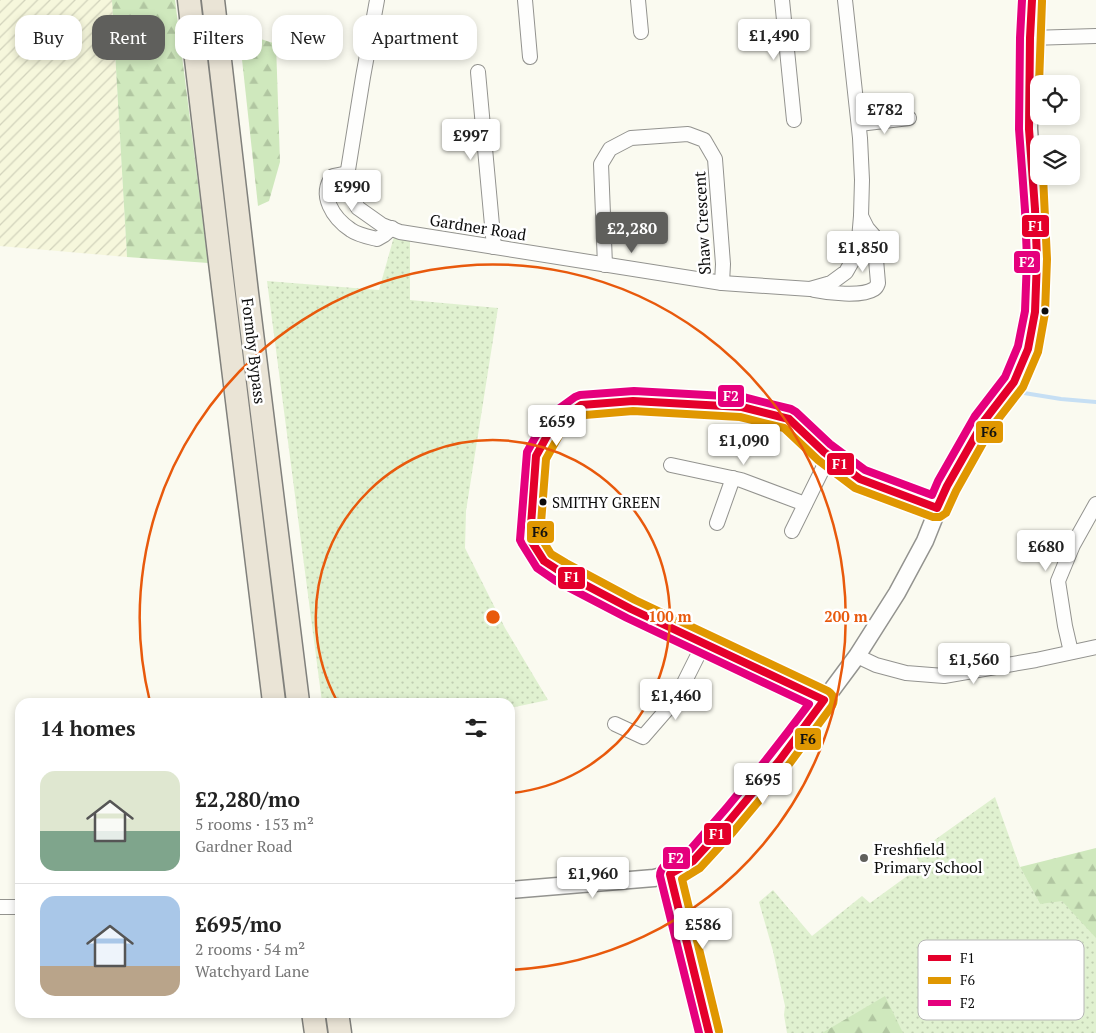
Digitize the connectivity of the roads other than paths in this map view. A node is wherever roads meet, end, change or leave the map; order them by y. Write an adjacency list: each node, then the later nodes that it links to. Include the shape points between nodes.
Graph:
1 (189, 0): 36 (highway, Formby Bypass)
2 (213, 0): 37 (highway, Formby Bypass)
3 (377, 0): 17 (street, Gardner Road)
4 (525, 0): 12 (street)
5 (638, 0): 9 (street)
6 (782, 0): 15 (street)
7 (845, 0): 16 (street, Gardner Road)
8 (1032, 0): 11 (street)
9 (641, 32)
10 (1096, 36): 11 (street)
11 (1030, 38): 29 (street, via 1029,129 1037,260 1035,312 1028,348 1014,382 984,421 946,486)
12 (530, 57)
13 (478, 72): 20 (street)
14 (909, 118): 16 (street)
15 (794, 120)
16 (859, 124): 18 (street, Gardner Road)
17 (348, 174): 19 (street, Gardner Road, via 349,190 358,208); 19 (street, via 333,176 327,191 327,199 337,216 352,231 370,238 377,239)
18 (861, 216): 23 (street, Gardner Road, via 858,251 846,272 831,283); 23 (street, Gardner Road, via 874,236 876,287 844,294)
19 (392, 228): 20 (street, Gardner Road)
20 (494, 247): 21 (street, Gardner Road)
21 (605, 265): 22 (street, Gardner Road); 22 (street, Shaw Crescent, via 601,164 610,149 631,138 688,134 704,140 716,159)
22 (722, 283): 23 (street, Gardner Road)
23 (810, 289)
24 (828, 456): 27 (street); 29 (street, via 860,479); 32 (street, via 789,419 742,407 633,401 581,405 553,425 536,456 533,493 530,539 544,561 631,609)
25 (672, 465): 26 (street)
26 (733, 478): 27 (street); 30 (street)
27 (806, 504): 31 (street)
28 (1096, 504): 34 (street, via 1058,581)
29 (937, 508): 35 (street, via 925,541 897,593)
30 (717, 523)
31 (792, 532)
32 (704, 643): 38 (street); 39 (street, via 676,699 643,737)
33 (1096, 647): 34 (street)
34 (1071, 652): 35 (street, via 944,676 906,673)
35 (857, 656): 38 (street)
36 (274, 698)
37 (298, 698)
38 (824, 700): 40 (street, via 725,826 693,861)
39 (615, 724)
40 (670, 874): 41 (street); 48 (street)
41 (515, 890)
42 (0, 907): 43 (street)
43 (15, 907)
44 (315, 1018): 46 (highway)
45 (338, 1018): 47 (highway)
46 (316, 1033)
47 (340, 1033)
48 (708, 1033)

